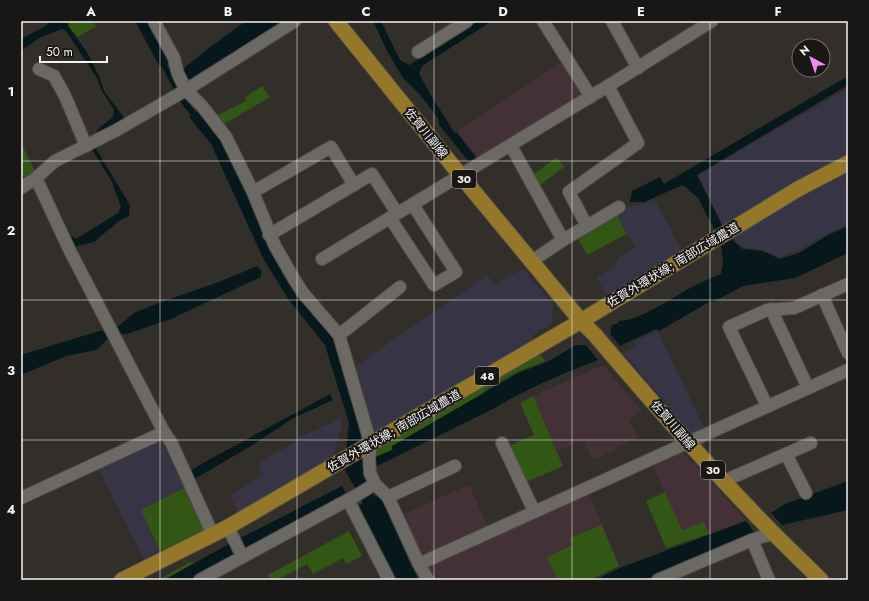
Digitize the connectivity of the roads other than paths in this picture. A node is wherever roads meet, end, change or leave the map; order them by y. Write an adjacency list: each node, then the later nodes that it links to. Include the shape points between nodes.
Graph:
1 (154, 21): 12 (street, via 174,58)
2 (295, 21): 12 (street)
3 (336, 21): 17 (main road, 佐賀川副線 / 30)
4 (467, 21): 8 (street)
5 (543, 21): 13 (street)
6 (612, 21): 9 (street)
7 (712, 21): 9 (street)
8 (418, 52)
9 (638, 68): 11 (street)
10 (39, 69): 14 (street, via 54,76)
11 (608, 86): 13 (street); 25 (street, via 638,143 569,192)
12 (182, 92): 14 (street); 21 (street, via 202,106 226,137)
13 (591, 97): 15 (street)
14 (86, 146): 18 (street, via 55,161)
15 (511, 146): 17 (street); 27 (street)
16 (848, 163): 34 (main road, 佐賀外環状線; 南部広域農道 / 48, via 798,189)
17 (461, 176): 22 (street); 29 (main road, 佐賀川副線 / 30)
18 (36, 178): 20 (street); 40 (street, via 70,252)
19 (354, 185): 21 (street, via 331,147); 24 (street, via 372,174); 26 (street)
20 (21, 188)
21 (253, 192): 26 (street)
22 (413, 205): 24 (street); 24 (street, via 456,272 434,285)
23 (619, 207): 25 (street)
24 (393, 216): 28 (street)
25 (587, 226): 27 (street)
26 (270, 235): 35 (street, via 303,293)
27 (563, 240): 29 (street)
28 (322, 259)
29 (532, 261): 34 (main road, 佐賀川副線 / 30)
30 (848, 284): 32 (street)
31 (400, 287): 35 (street)
32 (822, 295): 33 (street, via 794,308); 36 (street)
33 (771, 309): 38 (street); 39 (street, via 729,327)
34 (580, 321): 41 (main road, 佐賀川副線 / 30); 44 (main road, 佐賀外環状線; 南部広域農道 / 48)
35 (339, 335): 44 (street)
36 (848, 353)
37 (848, 370): 38 (street)
38 (808, 388): 39 (street)
39 (766, 406): 41 (street)
40 (164, 432): 51 (street); 56 (street)
41 (688, 442): 48 (main road, 佐賀川副線 / 30); 53 (street)
42 (502, 443): 53 (street)
43 (811, 443): 45 (street)
44 (370, 451): 47 (street); 54 (main road, 佐賀外環状線; 南部広域農道 / 48)
45 (786, 454): 48 (street); 49 (street)
46 (455, 466): 50 (street)
47 (372, 482): 50 (street); 52 (street)
48 (724, 482): 55 (main road, 佐賀川副線 / 30)
49 (806, 493)
50 (388, 497): 59 (street)
51 (21, 498)
52 (352, 498): 58 (street); 62 (street)
53 (534, 511): 59 (street)
54 (231, 533): 56 (main road, 佐賀外環状線; 南部広域農道 / 48); 58 (street)
55 (774, 534): 57 (street); 66 (main road, 佐賀川副線 / 30)
56 (213, 535): 60 (main road, 佐賀外環状線; 南部広域農道 / 48)
57 (752, 540): 64 (street); 65 (street)
58 (242, 556): 61 (street)
59 (419, 564): 63 (street)
60 (122, 580)
61 (200, 580)
62 (389, 580)
63 (428, 580)
64 (658, 580)
65 (768, 580)
66 (820, 580)

